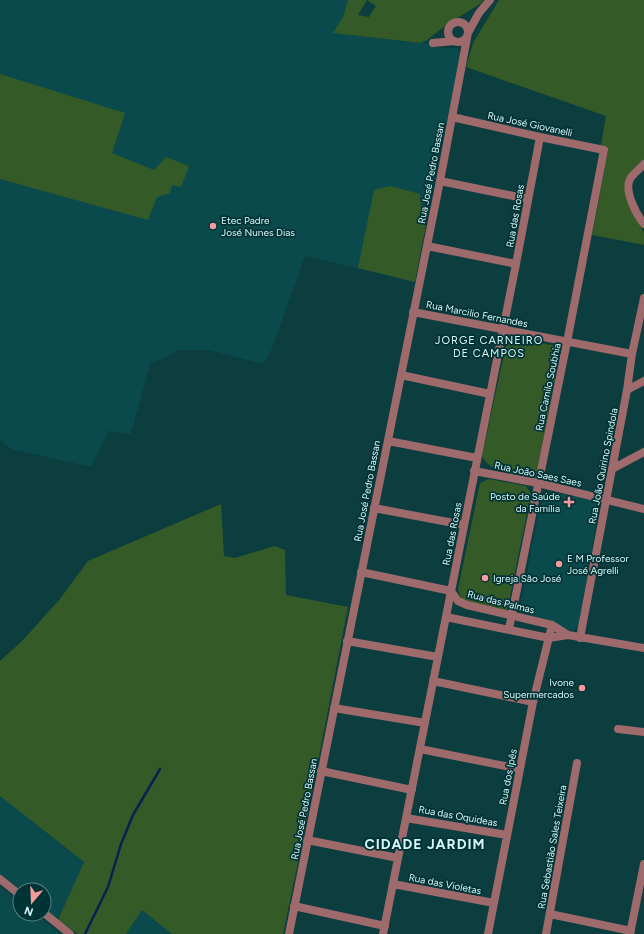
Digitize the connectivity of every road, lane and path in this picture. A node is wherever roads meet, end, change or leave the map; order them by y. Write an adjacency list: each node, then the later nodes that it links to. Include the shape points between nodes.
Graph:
1 (490, 0): 2 (street)
2 (479, 13): 3 (street); 5 (street)
3 (463, 23): 4 (street, via 456,22); 5 (street, via 466,25)
4 (448, 29): 5 (street, via 449,36); 5 (street, via 433,43)
5 (463, 38): 6 (street, Rua José Pedro Bassan, via 464,51)
6 (452, 118): 7 (street, Rua José Giovanelli); 10 (street, Rua José Pedro Bassan)
7 (540, 137): 8 (street, Rua José Giovanelli); 11 (street, Rua das Rosas)
8 (604, 150): 19 (street, Rua Camilo Soubhia)
9 (644, 164): 12 (street, via 630,179 628,192)
10 (440, 181): 11 (street); 13 (street, Rua José Pedro Bassan)
11 (528, 199): 14 (street, Rua das Rosas)
12 (644, 224)
13 (427, 246): 14 (street); 17 (street, Rua José Pedro Bassan)
14 (516, 264): 18 (street, Rua das Rosas)
15 (644, 298): 16 (street, Rua João Quirino Spindola)
16 (643, 309): 20 (street, Rua João Quirino Spindola)
17 (413, 312): 18 (street, Rua Marcilio Fernandes); 21 (street, Rua José Pedro Bassan)
18 (502, 328): 19 (street, Rua Marcilio Fernandes); 24 (street, Rua das Rosas)
19 (567, 342): 20 (street, Rua Marcilio Fernandes); 30 (street, Rua Camilo Soubhia)
20 (632, 354): 23 (street, Rua João Quirino Spindola)
21 (401, 375): 24 (street); 25 (street, Rua José Pedro Bassan)
22 (644, 381): 23 (street)
23 (627, 390): 28 (street, Rua João Quirino Spindola)
24 (490, 394): 27 (street, Rua das Rosas)
25 (388, 441): 27 (street); 32 (street, Rua José Pedro Bassan)
26 (644, 452): 28 (street)
27 (477, 458): 29 (street, Rua das Rosas)
28 (612, 469): 31 (street, Rua João Quirino Spindola)
29 (474, 471): 30 (street, Rua João Saes Saes); 34 (street, Rua das Rosas)
30 (538, 483): 31 (street, Rua João Saes Saes); 37 (street, Rua Camilo Soubhia)
31 (607, 500): 33 (street, Rua João Saes Saes); 43 (street, Rua João Quirino Spindola)
32 (374, 508): 34 (street); 35 (street, Rua José Pedro Bassan)
33 (644, 509)
34 (464, 525): 36 (street, Rua das Rosas)
35 (361, 572): 36 (street); 44 (street, Rua José Pedro Bassan)
36 (451, 591): 37 (street, Rua das Palmas, via 458,601 467,605); 38 (street, Rua das Rosas)
37 (512, 615): 39 (street, Rua das Palmas); 40 (street, Rua Camilo Soubhia)
38 (446, 617): 40 (street); 46 (street, Rua das Rosas)
39 (552, 625): 41 (street, Rua das Palmas); 42 (street, Rua dos Ipês)
40 (509, 629): 42 (street)
41 (568, 635): 42 (street); 43 (street)
42 (549, 638): 48 (street, Rua dos Ipês)
43 (580, 638): 45 (street)
44 (347, 641): 46 (street); 49 (street, Rua José Pedro Bassan)
45 (644, 648)
46 (438, 657): 47 (street, Rua das Rosas)
47 (433, 681): 48 (street); 50 (street, Rua das Rosas)
48 (534, 702): 55 (street, Rua dos Ipês)
49 (334, 708): 50 (street); 56 (street, Rua José Pedro Bassan)
50 (425, 723): 53 (street, Rua das Rosas)
51 (618, 729): 52 (street)
52 (644, 732)
53 (420, 749): 55 (street); 57 (street, Rua das Rosas)
54 (577, 764): 68 (street, Rua Sebastião Sales Teixeira)
55 (520, 769): 59 (street, Rua dos Ipês)
56 (321, 771): 57 (street); 60 (street, Rua José Pedro Bassan)
57 (412, 790): 58 (street, Rua das Rosas)
58 (406, 818): 59 (street, Rua das Oquideas); 61 (street, Rua das Rosas)
59 (507, 835): 66 (street, Rua dos Ipês)
60 (307, 840): 61 (street); 67 (street, Rua José Pedro Bassan)
61 (398, 858): 64 (street, Rua das Rosas)
62 (644, 864): 71 (street)
63 (0, 879): 65 (street)
64 (393, 884): 66 (street, Rua das Violetas); 70 (street, Rua das Rosas)
65 (12, 889)
66 (494, 903): 74 (street, Rua dos Ipês)
67 (294, 906): 70 (street); 73 (street, Rua José Pedro Bassan)
68 (550, 914): 71 (street); 75 (street, Rua Sebastião Sales Teixeira)
69 (52, 919): 72 (street)
70 (384, 930)
71 (631, 933)
72 (70, 934)
73 (288, 934)
74 (488, 934)
75 (546, 934)

